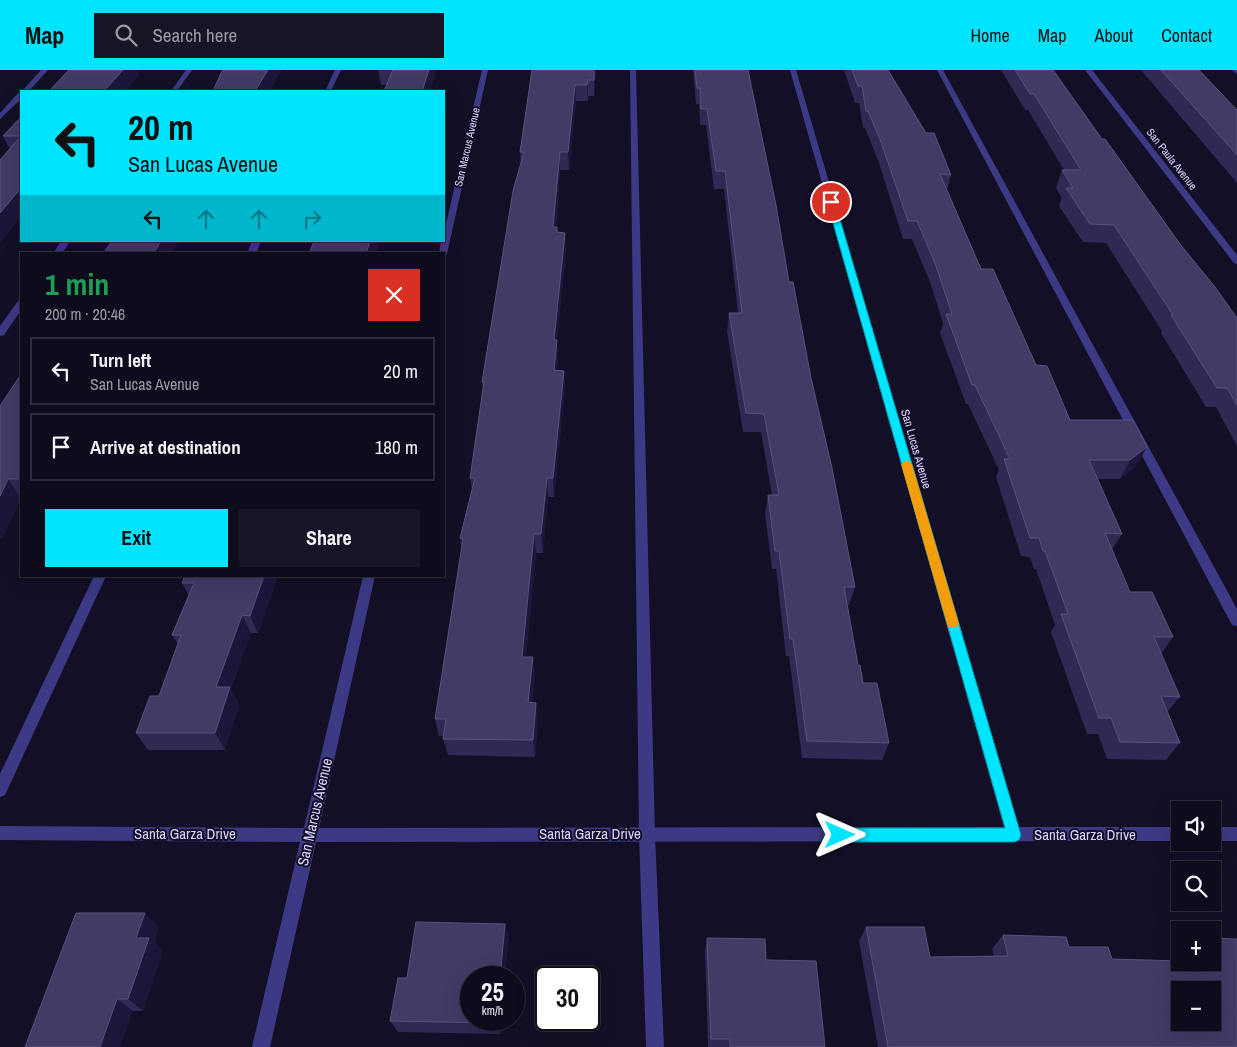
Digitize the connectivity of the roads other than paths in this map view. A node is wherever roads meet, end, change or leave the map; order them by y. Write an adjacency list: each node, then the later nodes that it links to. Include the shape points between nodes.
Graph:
1 (45, 70): 9 (street)
2 (189, 70): 10 (street)
3 (338, 70): 11 (street)
4 (485, 70): 14 (street, San Marcus Avenue)
5 (633, 70): 23 (street)
6 (793, 70): 28 (street, San Lucas Avenue)
7 (940, 70): 20 (street)
8 (1088, 70): 15 (street, San Paula Avenue)
9 (26, 90)
10 (175, 90)
11 (328, 90)
12 (20, 96): 13 (street)
13 (0, 117)
14 (443, 252)
15 (1237, 261)
16 (20, 304): 17 (street)
17 (0, 333)
18 (100, 577): 21 (street)
19 (369, 577): 27 (street, San Marcus Avenue)
20 (1237, 620)
21 (0, 790)
22 (0, 833): 27 (street, Santa Garza Drive)
23 (647, 834): 27 (street, Santa Garza Drive); 28 (street, Santa Garza Drive); 30 (street)
24 (1171, 834): 28 (street, Santa Garza Drive)
25 (1221, 834): 26 (street)
26 (1237, 834)
27 (310, 835): 29 (street, San Marcus Avenue)
28 (1014, 835)
29 (261, 1047)
30 (655, 1047)

